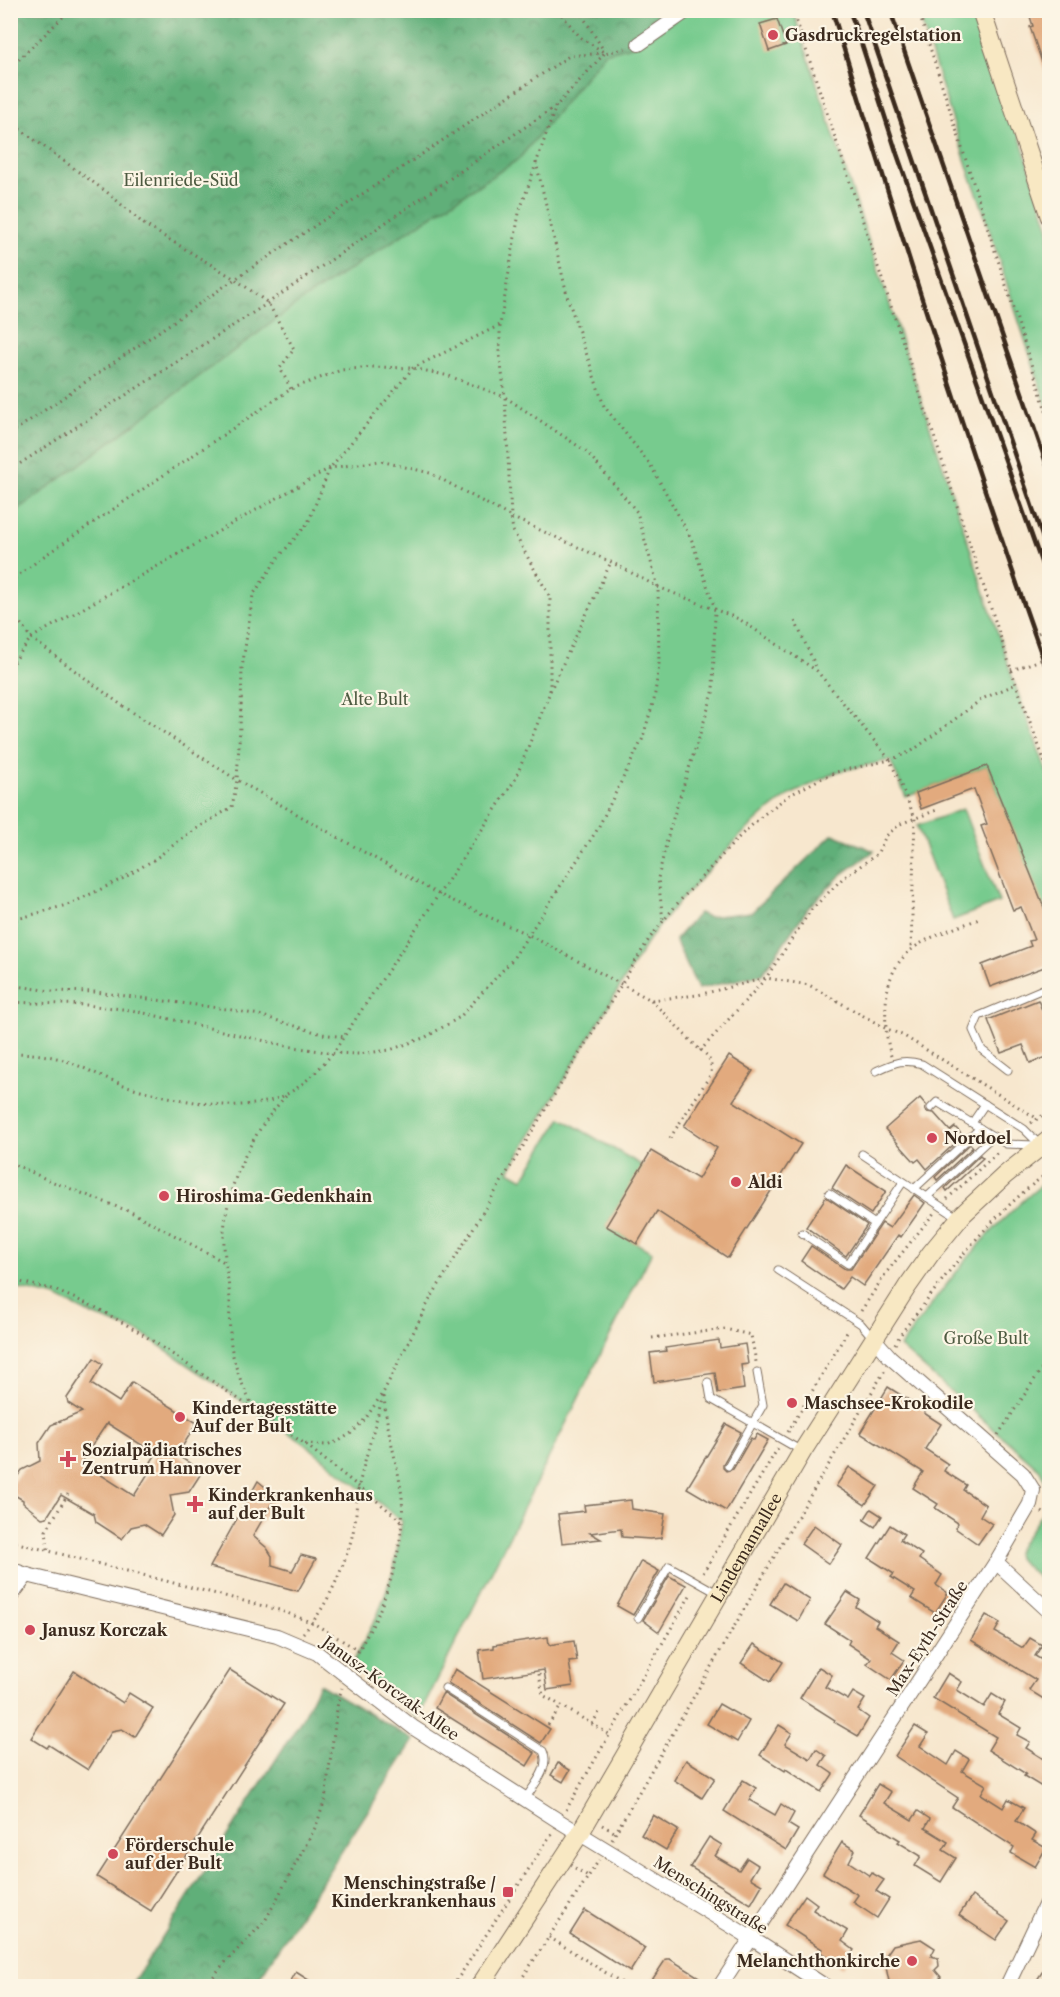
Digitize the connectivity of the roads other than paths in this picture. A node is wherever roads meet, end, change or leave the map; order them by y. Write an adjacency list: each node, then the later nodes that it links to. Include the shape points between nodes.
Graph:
1 (688, 10): 3 (street)
2 (981, 10): 4 (street)
3 (639, 44)
4 (1050, 217)
5 (1050, 986): 6 (lane, via 979,1016 973,1030 982,1050)
6 (1008, 1070)
7 (876, 1071): 8 (lane, via 908,1059)
8 (985, 1104): 10 (lane); 13 (lane)
9 (931, 1108): 10 (lane, via 937,1102)
10 (972, 1123): 11 (lane)
11 (980, 1128): 12 (lane); 16 (lane)
12 (993, 1136): 13 (lane, via 1006,1144); 18 (lane)
13 (1045, 1142): 19 (street, Lindemannallee)
14 (862, 1154): 15 (lane)
15 (903, 1182): 16 (lane); 20 (lane)
16 (914, 1189): 18 (lane)
17 (829, 1193): 20 (lane)
18 (927, 1197): 19 (lane)
19 (959, 1219): 23 (street, Lindemannallee)
20 (875, 1224): 21 (lane, via 848,1264)
21 (802, 1233)
22 (778, 1270): 23 (lane, via 861,1324)
23 (873, 1338): 27 (street, Lindemannallee); 29 (street, Max-Eyth-Straße, via 1023,1474 1033,1490 1030,1504)
24 (758, 1372): 26 (lane, via 763,1405)
25 (708, 1382): 26 (lane, via 711,1399)
26 (753, 1423): 27 (lane); 28 (lane)
27 (802, 1452): 32 (street, Lindemannallee)
28 (728, 1466)
29 (996, 1562): 34 (street); 40 (street, Max-Eyth-Straße)
30 (10, 1569): 31 (street, Janusz-Korczak-Allee)
31 (27, 1575): 33 (street); 37 (street, Janusz-Korczak-Allee, via 294,1642 317,1653 414,1728)
32 (719, 1595): 35 (lane, via 669,1566); 38 (street, Lindemannallee)
33 (10, 1597)
34 (1050, 1612)
35 (638, 1618)
36 (446, 1688): 37 (lane, via 543,1751 547,1758 545,1767)
37 (525, 1799): 38 (street, Janusz-Korczak-Allee)
38 (580, 1833): 40 (street, Menschingstraße); 41 (street, Lindemannallee)
39 (1050, 1895): 44 (street)
40 (751, 1938): 42 (street, Max-Eyth-Straße); 43 (street, Menschingstraße)
41 (480, 1986)
42 (720, 1986)
43 (825, 1986)
44 (1007, 1986)

